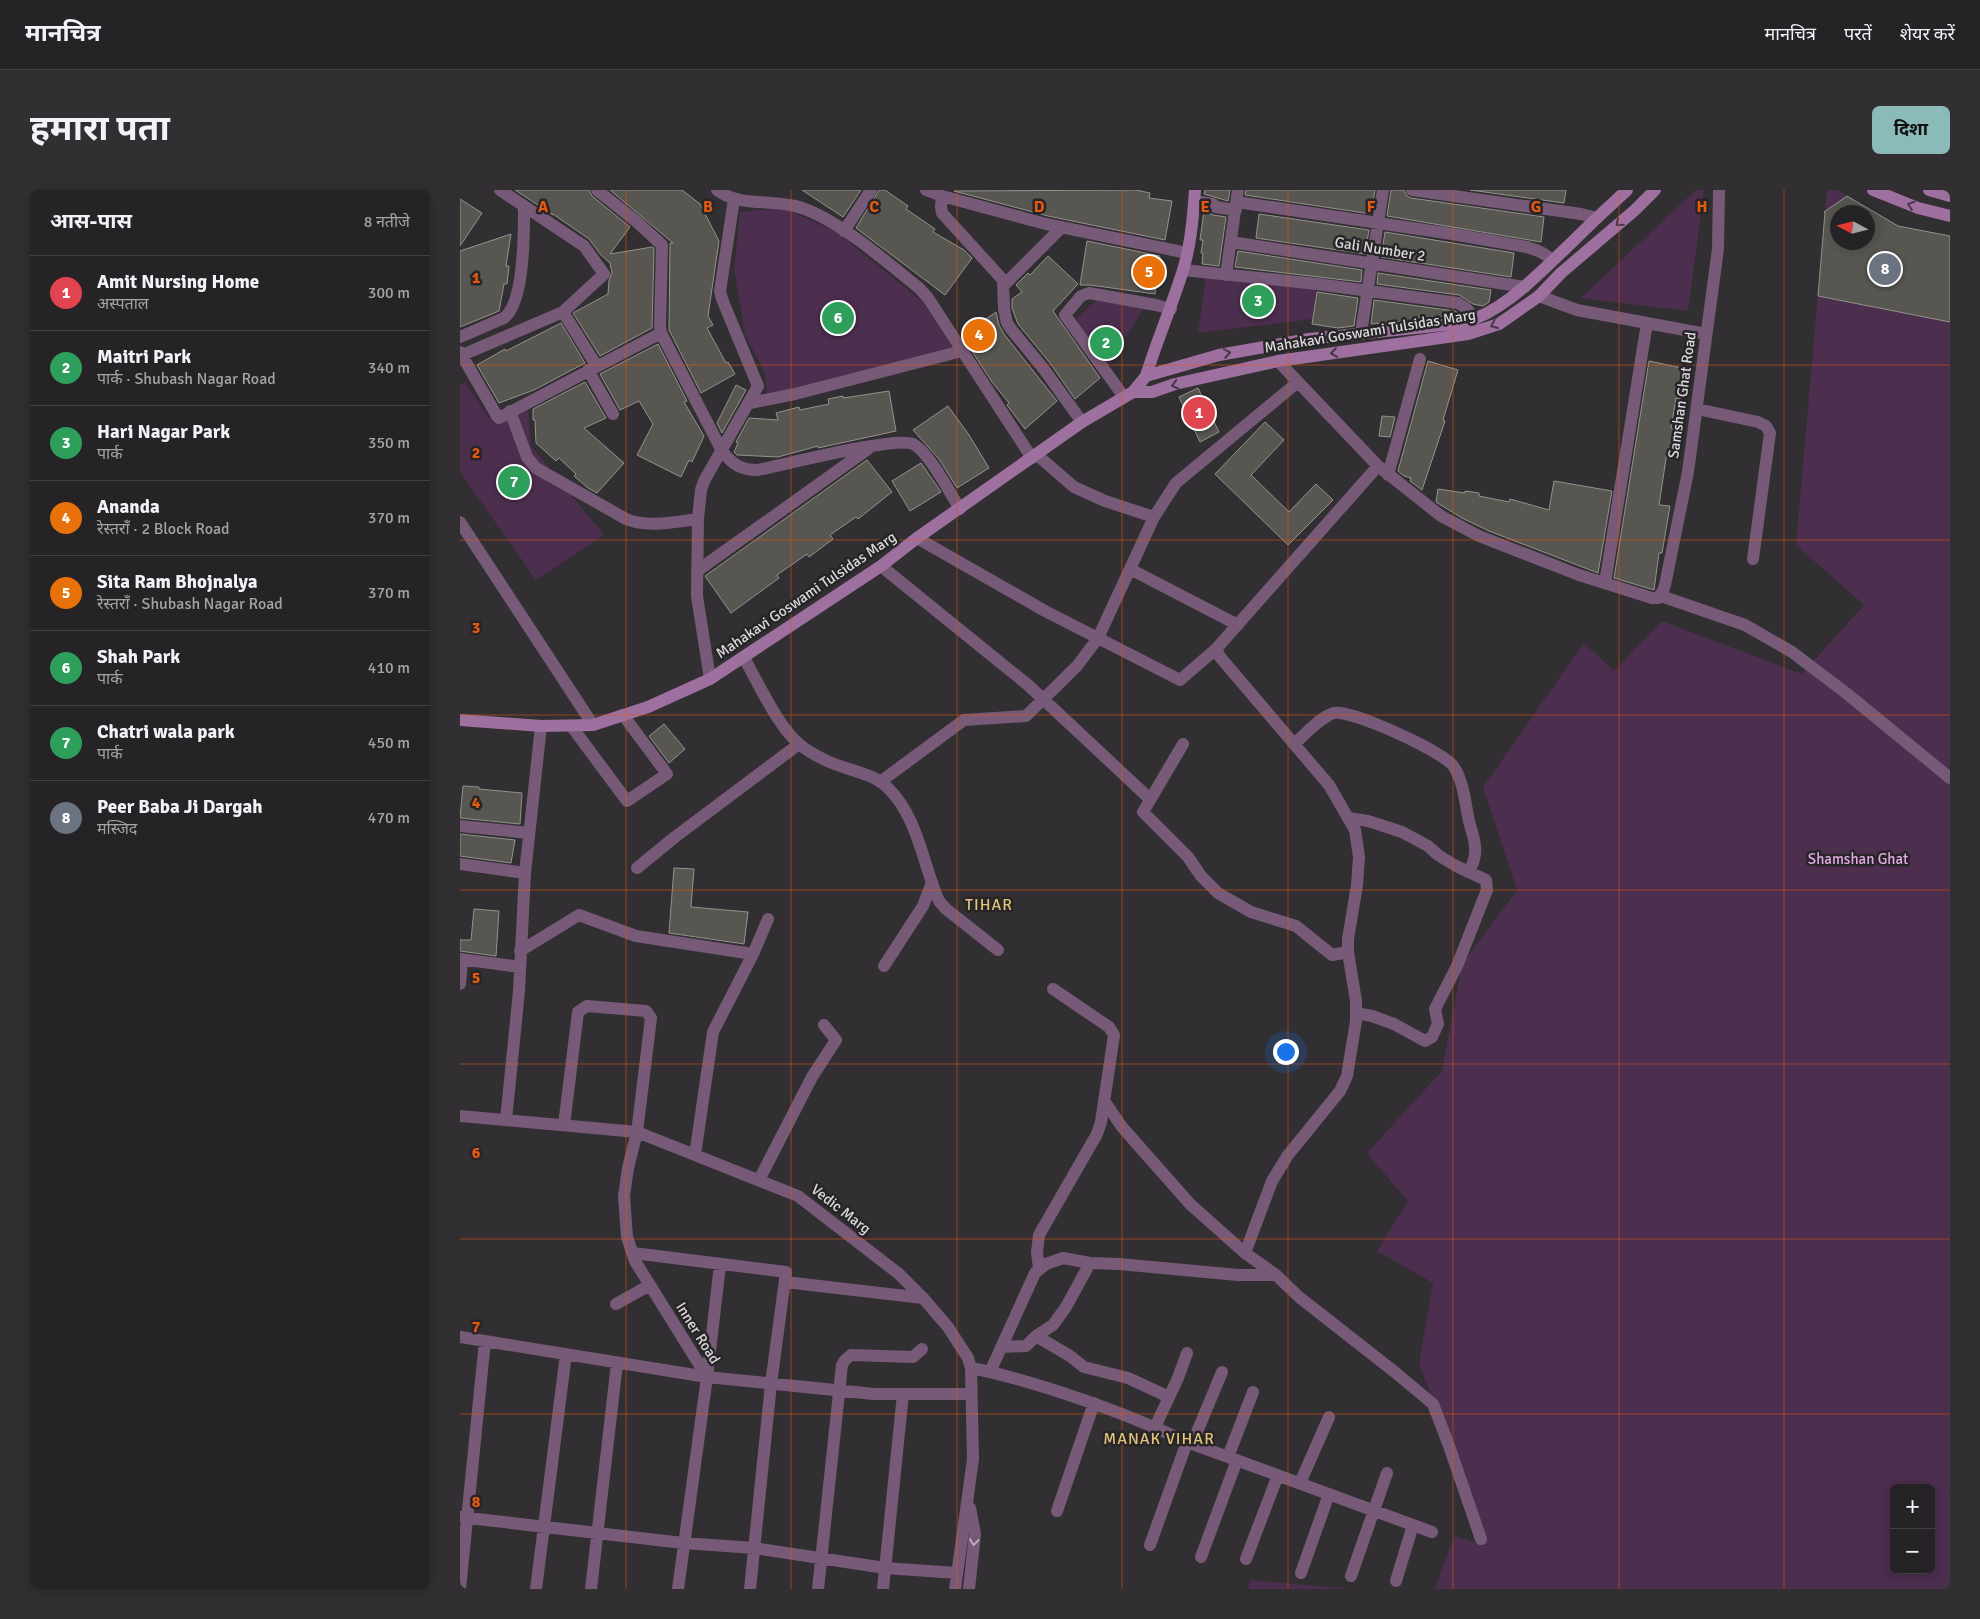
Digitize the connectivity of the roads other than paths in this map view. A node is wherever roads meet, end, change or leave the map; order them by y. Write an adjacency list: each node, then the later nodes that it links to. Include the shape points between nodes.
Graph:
1 (500, 190): 18 (street)
2 (597, 190): 38 (street, via 662,245)
3 (717, 190): 16 (street)
4 (871, 190): 23 (street)
5 (926, 190): 13 (street)
6 (1383, 190): 21 (street)
7 (1412, 190): 20 (street)
8 (1655, 190): 33 (street, Mahakavi Goswami Tulsidas Marg, one-way to 33)
9 (1719, 190): 40 (street, Samshan Ghat Road, via 1718,249)
10 (1873, 190): 19 (street, one-way to 10, via 1918,208)
11 (1929, 190): 15 (street)
12 (1621, 192): 20 (street, Mahakavi Goswami Tulsidas Marg)
13 (942, 196): 22 (street); 30 (street, via 942,213 999,275)
14 (1195, 196): 17 (street, via 1215,207); 25 (street)
15 (1950, 196)
16 (734, 199): 23 (street, via 794,205 813,212); 50 (street, via 720,291 758,384)
17 (1237, 201): 21 (street); 24 (street)
18 (524, 206): 35 (street, via 584,246 604,274); 41 (street, via 521,276 509,313)
19 (1950, 216)
20 (1597, 218): 26 (street, Mahakavi Goswami Tulsidas Marg)
21 (1378, 223): 26 (street, via 1527,247); 27 (street)
22 (1062, 227): 25 (street); 30 (street)
23 (844, 231): 42 (street, via 920,288)
24 (1231, 242): 27 (street, Gali Number 2); 29 (street)
25 (1187, 253): 28 (street)
26 (1552, 261): 31 (street, Mahakavi Goswami Tulsidas Marg)
27 (1372, 264): 31 (street, Gali Number 2); 32 (street)
28 (1183, 270): 29 (street); 34 (street)
29 (1226, 275): 32 (street)
30 (1004, 285): 54 (street, via 1007,323)
31 (1524, 287): 36 (street, Mahakavi Goswami Tulsidas Marg, via 1500,306)
32 (1368, 291): 36 (street, via 1458,303); 39 (street)
33 (1539, 296): 37 (street, via 1577,310); 45 (street, Mahakavi Goswami Tulsidas Marg, one-way to 45, via 1499,324 1468,334)
34 (1171, 309): 47 (street); 49 (street, via 1089,293 1081,296 1065,315)
35 (563, 312): 43 (street); 46 (street)
36 (1475, 319): 39 (street, Mahakavi Goswami Tulsidas Marg)
37 (1647, 323): 40 (street); 69 (street)
38 (661, 333): 46 (street); 56 (street)
39 (1362, 334): 47 (street, Mahakavi Goswami Tulsidas Marg, one-way to 39, via 1220,355 1309,339)
40 (1706, 334): 51 (street, Samshan Ghat Road)
41 (460, 337)
42 (962, 351): 50 (street); 57 (street)
43 (460, 354): 52 (street, via 497,417)
44 (1420, 359): 59 (street)
45 (1278, 362): 48 (street); 49 (street, Mahakavi Goswami Tulsidas Marg, one-way to 49)
46 (592, 368): 52 (street); 53 (street)
47 (1146, 376): 49 (street, Mahakavi Goswami Tulsidas Marg)
48 (1298, 382): 58 (street); 61 (street, via 1176,483)
49 (1129, 395): 54 (street, Mahakavi Goswami Tulsidas Marg)
50 (750, 403): 56 (street)
51 (1696, 409): 65 (street, via 1758,422 1766,426 1770,434); 70 (street, Samshan Ghat Road, via 1688,472 1665,585)
52 (510, 411): 62 (street, via 532,464 585,496 636,523)
53 (612, 414)
54 (1082, 422): 57 (street, Mahakavi Goswami Tulsidas Marg)
55 (872, 446): 56 (street, via 758,470 737,467); 60 (street, via 904,442 914,445 924,453); 68 (street)
56 (722, 452): 62 (street, via 704,481)
57 (1035, 456): 60 (street, Mahakavi Goswami Tulsidas Marg); 61 (street, via 1074,487)
58 (1378, 466): 59 (street); 71 (street)
59 (1388, 475): 69 (street, via 1458,526)
60 (960, 509): 64 (street, Mahakavi Goswami Tulsidas Marg)
61 (1154, 517): 67 (street)
62 (698, 519): 68 (street)
63 (460, 522): 79 (street)
64 (917, 538): 66 (street, Mahakavi Goswami Tulsidas Marg); 72 (street)
65 (1753, 559)
66 (881, 566): 74 (street, Mahakavi Goswami Tulsidas Marg); 76 (street)
67 (1130, 569): 71 (street); 72 (street)
68 (697, 571): 75 (street, via 697,596)
69 (1605, 584): 70 (street)
70 (1658, 597): 85 (street, via 1745,626 1792,652)
71 (1238, 625): 73 (street)
72 (1098, 638): 73 (street, via 1180,680); 76 (street, via 1077,666)
73 (1216, 649): 82 (street)
74 (744, 658): 75 (street, Mahakavi Goswami Tulsidas Marg); 83 (street, via 786,730)
75 (710, 679): 77 (street, Mahakavi Goswami Tulsidas Marg)
76 (1043, 700): 86 (street, via 1026,716 964,720); 87 (street)
77 (623, 715): 79 (street, Mahakavi Goswami Tulsidas Marg); 81 (street, via 668,774 627,801)
78 (460, 720): 80 (street, Mahakavi Goswami Tulsidas Marg)
79 (593, 725): 81 (street, Mahakavi Goswami Tulsidas Marg)
80 (541, 726): 81 (street, Mahakavi Goswami Tulsidas Marg); 90 (street)
81 (572, 727)
82 (1295, 743): 88 (street, via 1329,785); 93 (street, via 1326,717 1344,713 1394,732 1445,757 1461,781 1475,847 1473,864)
83 (799, 744): 86 (street, via 826,761); 92 (street)
84 (1183, 744): 87 (street)
85 (1950, 778)
86 (880, 782): 95 (street, via 892,793 911,823)
87 (1150, 799): 99 (street, via 1143,812 1218,893 1251,912 1296,926 1332,955)
88 (1348, 818): 93 (street, via 1402,832); 99 (street, via 1355,830 1359,857)
89 (460, 826): 90 (street)
90 (529, 833): 94 (street)
91 (460, 864): 94 (street)
92 (637, 868)
93 (1468, 872): 106 (street, via 1486,880 1487,890 1435,1009 1438,1024 1432,1036 1425,1041 1394,1024)
94 (525, 873): 98 (street)
95 (932, 882): 97 (street, via 939,901 946,909); 102 (street, via 923,906)
96 (768, 919): 100 (street)
97 (998, 950)
98 (520, 951): 100 (street, via 579,915 636,936); 103 (street)
99 (1348, 952): 106 (street)
100 (753, 954): 113 (street, via 713,1032)
101 (461, 959): 103 (street); 104 (street)
102 (884, 966)
103 (520, 967): 110 (street)
104 (460, 984)
105 (1053, 988): 108 (street, via 1113,1032)
106 (1356, 1013): 115 (street, via 1355,1034 1344,1084 1288,1155 1272,1181)
107 (824, 1025): 114 (street, via 836,1040 812,1077)
108 (1104, 1102): 115 (street, via 1190,1204); 119 (street, via 1097,1134 1039,1235)
109 (460, 1116): 110 (street, Vedic Marg)
110 (506, 1120): 111 (street, Vedic Marg)
111 (564, 1125): 112 (street, Vedic Marg); 112 (street, Inner Road, via 578,1012 587,1006 646,1012 652,1018)
112 (638, 1132): 113 (street, Vedic Marg); 116 (street, Inner Road, via 624,1196 627,1237)
113 (695, 1155): 114 (street, Vedic Marg)
114 (759, 1180): 123 (street, Vedic Marg, via 798,1196 899,1274)
115 (1245, 1253): 120 (street)
116 (633, 1254): 118 (street); 122 (street, Inner Road)
117 (1090, 1263): 119 (street, via 1063,1258); 120 (street); 125 (street, via 1066,1308 1053,1325)
118 (720, 1264): 121 (street, via 786,1272); 136 (street)
119 (1039, 1268): 128 (street)
120 (1276, 1276): 160 (street, via 1433,1404)
121 (785, 1282): 123 (street); 137 (street)
122 (650, 1286): 124 (street); 136 (street, Inner Road)
123 (923, 1298): 133 (street, Vedic Marg, via 948,1327)
124 (616, 1304)
125 (1036, 1336): 128 (street, via 1026,1346); 142 (street, via 1084,1367 1128,1378)
126 (460, 1337): 127 (street)
127 (485, 1341): 131 (street); 155 (street)
128 (1001, 1347): 134 (street)
129 (922, 1349): 138 (street, via 914,1357 858,1354 848,1357 842,1365)
130 (1187, 1353): 142 (street)
131 (566, 1354): 132 (street); 157 (street)
132 (617, 1362): 136 (street); 159 (street)
133 (971, 1368): 134 (street); 141 (street, Vedic Marg)
134 (990, 1372): 143 (street)
135 (1222, 1372): 146 (street)
136 (707, 1377): 137 (street); 161 (street, Inner Road)
137 (771, 1384): 138 (street); 163 (street)
138 (840, 1390): 140 (street); 165 (street)
139 (1253, 1392): 147 (street)
140 (903, 1394): 141 (street); 167 (street)
141 (971, 1394): 152 (street, Vedic Marg, via 973,1459)
142 (1169, 1397): 145 (street)
143 (1094, 1403): 145 (street); 154 (street)
144 (1329, 1417): 150 (street)
145 (1155, 1426): 146 (street)
146 (1190, 1443): 147 (street); 162 (street)
147 (1232, 1458): 149 (street); 164 (street)
148 (1387, 1473): 153 (street)
149 (1278, 1475): 150 (street); 166 (street)
150 (1300, 1484): 151 (street)
151 (1329, 1494): 153 (street); 169 (street)
152 (968, 1495): 168 (street, Vedic Marg); 180 (street, Vedic Marg, one-way to 180, via 975,1534)
153 (1374, 1510): 156 (street); 170 (street)
154 (1057, 1511)
155 (464, 1518): 157 (street); 172 (street)
156 (1414, 1525): 158 (street); 171 (street)
157 (544, 1528): 159 (street); 173 (street)
158 (1432, 1532)
159 (597, 1534): 161 (street); 174 (street)
160 (1481, 1539)
161 (683, 1543): 163 (street); 175 (street, Inner Road)
162 (1150, 1545)
163 (754, 1548): 165 (street); 176 (street)
164 (1201, 1557)
165 (822, 1558): 167 (street); 177 (street)
166 (1246, 1559)
167 (885, 1568): 168 (street); 178 (street)
168 (958, 1573): 179 (street, Vedic Marg)
169 (1301, 1574)
170 (1351, 1576)
171 (1396, 1581)
172 (460, 1589)
173 (536, 1589)
174 (591, 1589)
175 (678, 1589)
176 (750, 1589)
177 (818, 1589)
178 (883, 1589)
179 (955, 1589)
180 (969, 1589)

